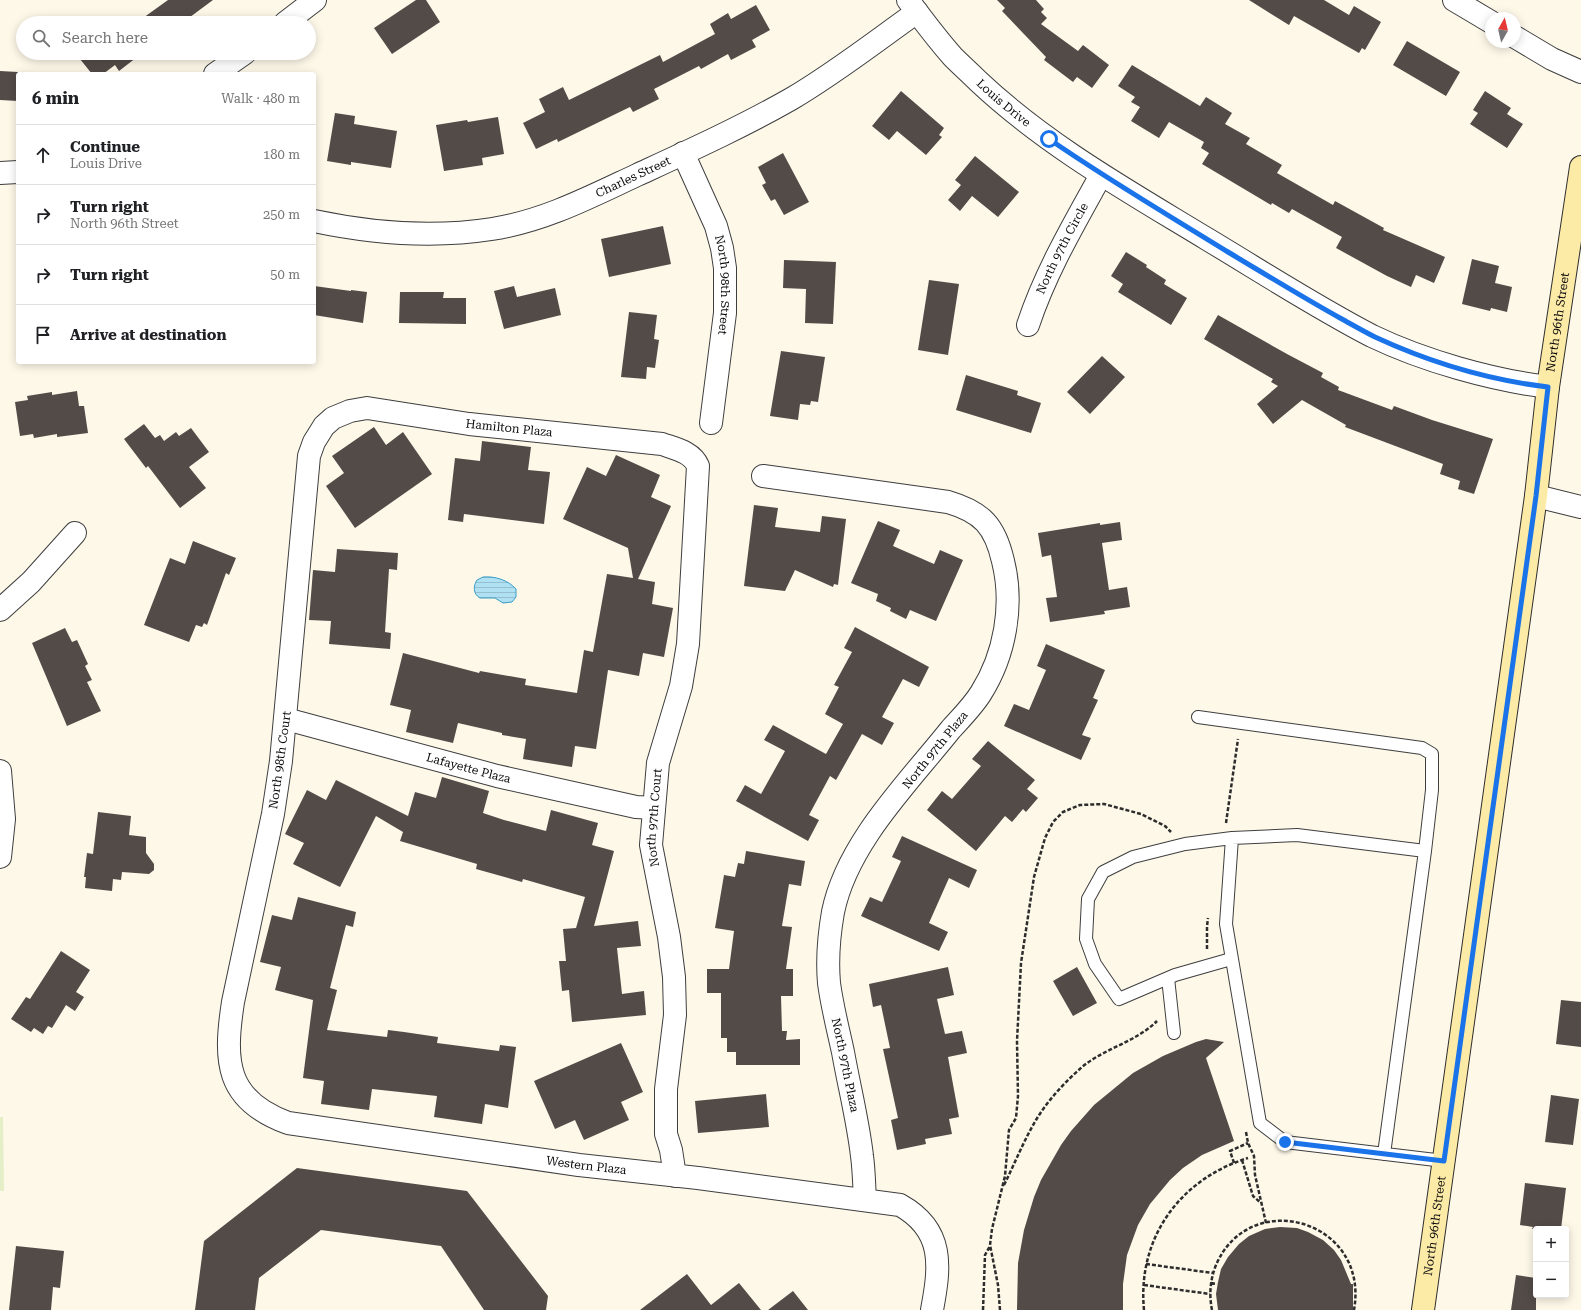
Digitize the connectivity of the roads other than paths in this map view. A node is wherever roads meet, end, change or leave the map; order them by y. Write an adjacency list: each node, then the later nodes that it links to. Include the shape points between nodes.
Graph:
1 (315, 0): 4 (street)
2 (1454, 0): 5 (street)
3 (913, 6): 10 (street, Charles Street, via 793,98); 14 (street, Louis Drive, via 954,58 1002,103)
4 (294, 16)
5 (1485, 18)
6 (1521, 41): 9 (street)
7 (235, 60): 8 (street)
8 (218, 72)
9 (1581, 72)
10 (683, 153): 15 (street, Charles Street, via 565,209 492,230 417,233 340,227); 18 (street, North 98th Street, via 716,226 725,268 725,313)
11 (1581, 167): 17 (street, North 96th Street)
12 (16, 172): 13 (street)
13 (0, 173)
14 (1101, 175): 16 (street, North 97th Circle, via 1051,267); 17 (street, Louis Drive, via 1314,304 1373,336 1451,366)
15 (316, 221)
16 (1028, 325)
17 (1548, 387): 22 (street, North 96th Street)
18 (711, 423)
19 (324, 426): 20 (street, Hamilton Plaza, via 333,418 367,408 469,424 662,444 684,452); 27 (street, North 98th Court, via 309,456)
20 (695, 460): 29 (street, North 97th Court, via 698,466 688,644 681,686 658,763)
21 (763, 476): 40 (street, North 97th Plaza, via 948,502 966,508 978,515 991,528 1000,545 1005,568 1008,596 1006,624 995,665 981,693 867,834 846,872 833,912 828,943 829,982 862,1156)
22 (1536, 496): 23 (street); 38 (street, North 96th Street)
23 (1581, 507)
24 (75, 533): 25 (street, via 31,582)
25 (0, 610)
26 (1198, 717): 31 (lane, via 1422,748 1432,754 1432,790)
27 (286, 719): 29 (street, Lafayette Plaza, via 497,776 636,807); 36 (street, North 98th Court, via 272,814 228,1033 231,1070)
28 (0, 771): 32 (street, via 4,819)
29 (654, 808): 39 (street, North 97th Court, via 651,845 674,977 675,1015 666,1089 666,1134)
30 (1228, 839): 31 (lane, via 1297,835); 33 (lane, via 1226,924); 34 (lane, via 1179,846 1133,857 1103,872 1088,899 1086,939 1095,964 1119,999)
31 (1425, 851): 37 (lane)
32 (0, 857)
33 (1231, 958): 34 (lane); 37 (lane, via 1260,1123 1285,1142)
34 (1168, 978): 35 (lane)
35 (1174, 1033)
36 (241, 1090): 39 (street, Western Plaza, via 258,1109 288,1123 579,1165)
37 (1384, 1154): 38 (lane)
38 (1444, 1161): 42 (street, North 96th Street)
39 (675, 1176): 40 (street, Western Plaza)
40 (865, 1199): 41 (street, Western Plaza, via 900,1205 910,1210 931,1235 938,1262 938,1281)
41 (932, 1310)
42 (1423, 1310)

